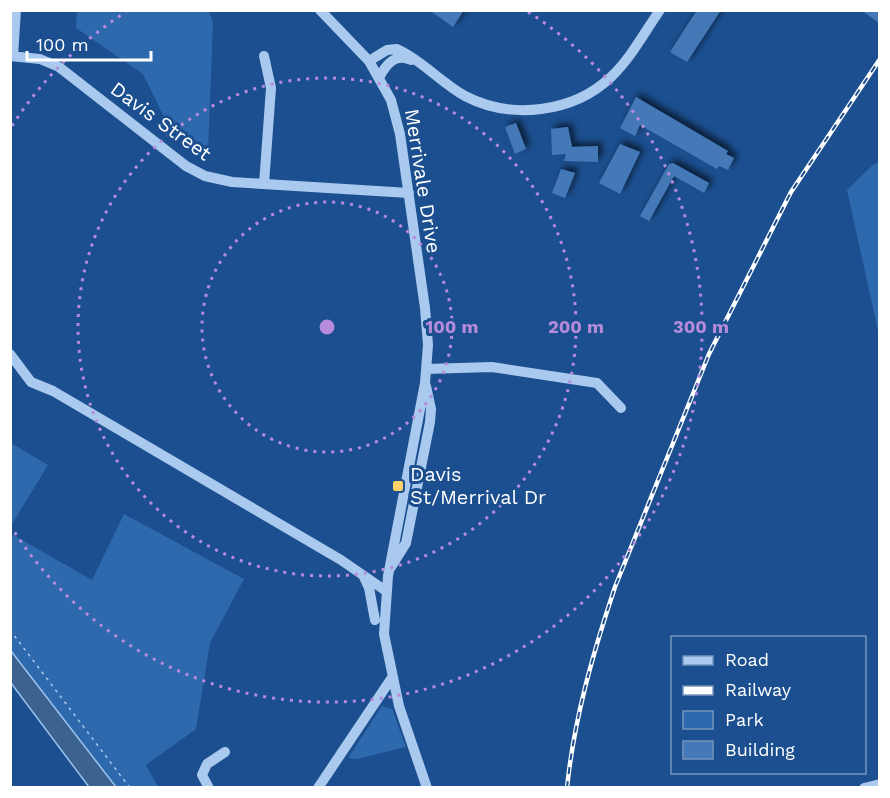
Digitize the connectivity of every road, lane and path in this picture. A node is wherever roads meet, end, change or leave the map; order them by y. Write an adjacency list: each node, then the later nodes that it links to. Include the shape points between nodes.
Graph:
1 (16, 10): 5 (street)
2 (320, 10): 7 (street, Merrivale Drive)
3 (645, 10): 4 (street)
4 (657, 14): 8 (street, via 630,55 603,84 577,99 543,109 501,108 474,101)
5 (12, 56): 10 (street, Davis Street, via 40,59 59,67 195,172 219,180)
6 (264, 56): 10 (street, via 271,88)
7 (369, 61): 8 (street, via 395,48); 9 (street, Merrivale Drive)
8 (419, 65): 9 (street, via 397,57)
9 (380, 76): 11 (street, Merrivale Drive, via 398,124)
10 (264, 184): 11 (street, Davis Street)
11 (409, 193): 13 (street, Merrivale Drive, via 428,334)
12 (10, 354): 15 (street, via 31,382)
13 (426, 369): 14 (street, via 492,367 597,383); 17 (street, Merrivale Drive)
14 (621, 408)
15 (341, 560): 16 (street); 17 (street, via 376,575)
16 (360, 573): 18 (street); 19 (street, via 369,586)
17 (389, 573): 18 (street, Merrivale Drive)
18 (386, 591): 21 (street, Merrivale Drive, via 384,634)
19 (375, 620)
20 (10, 630): 24 (path)
21 (391, 679): 26 (street); 27 (street, Merrivale Drive)
22 (225, 752): 25 (street, via 207,764 202,775)
23 (879, 784): 28 (street)
24 (130, 788)
25 (209, 788)
26 (318, 788)
27 (427, 788)
28 (864, 788)

